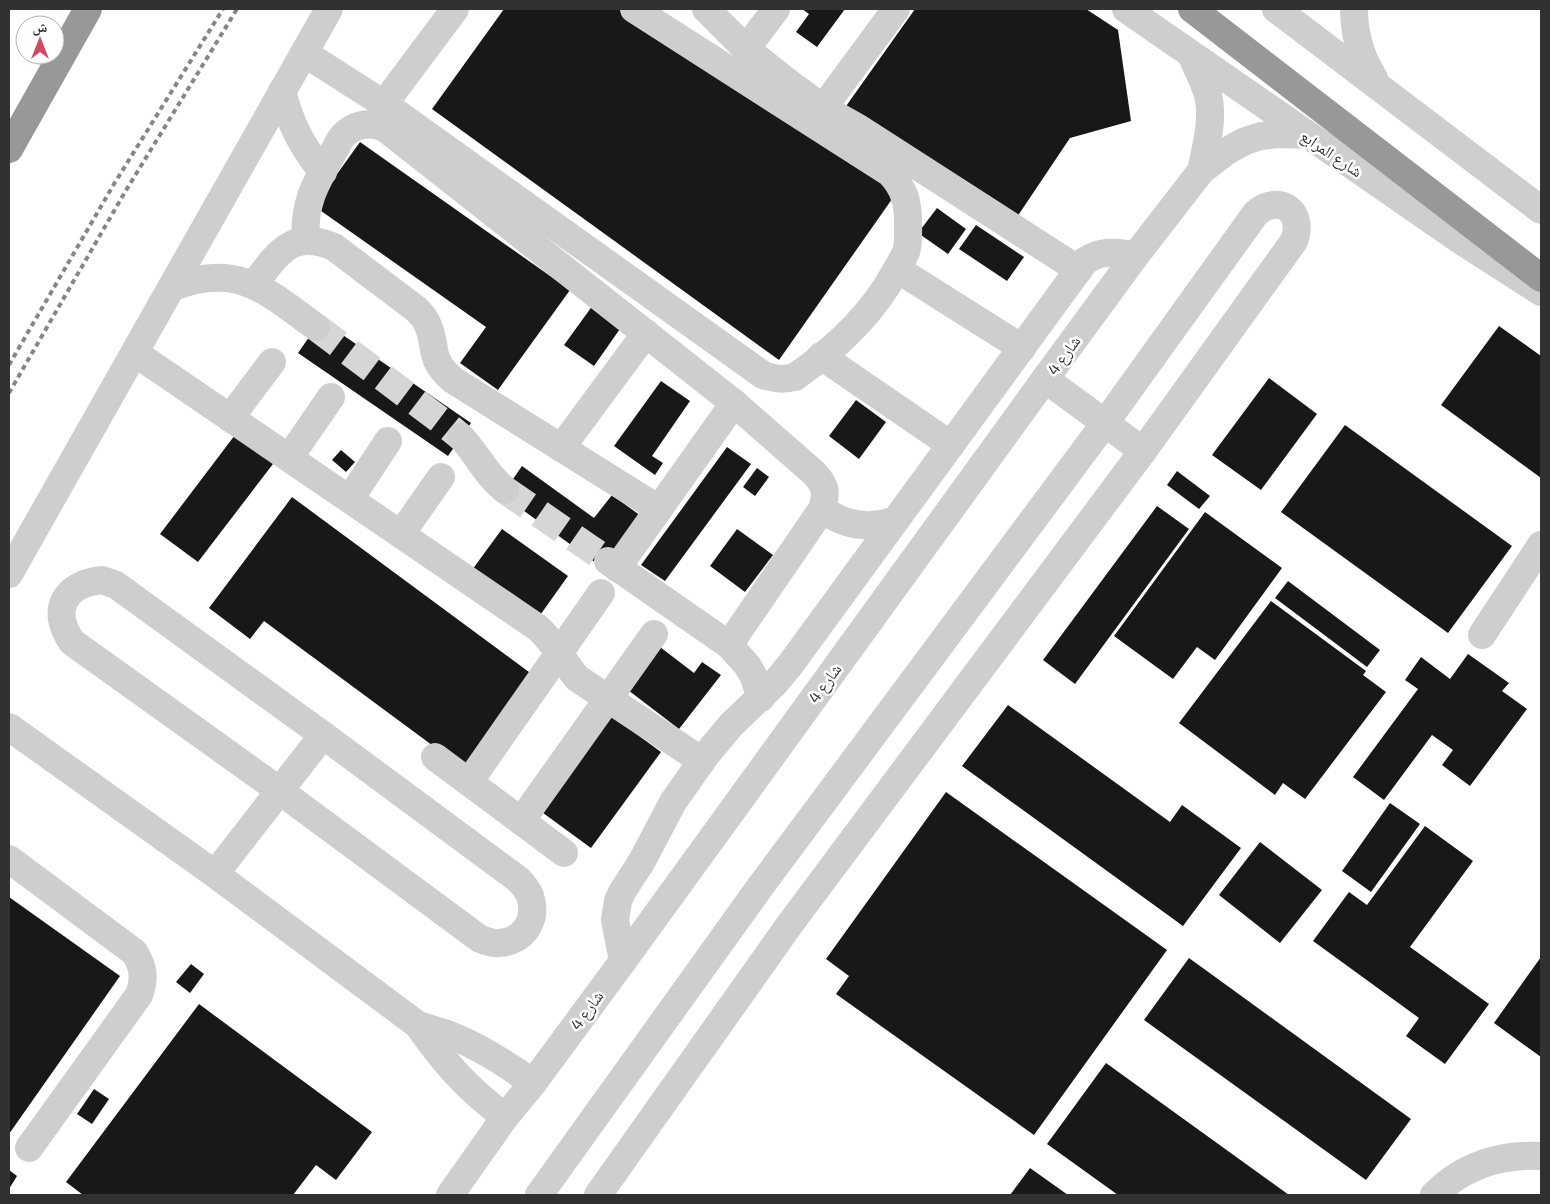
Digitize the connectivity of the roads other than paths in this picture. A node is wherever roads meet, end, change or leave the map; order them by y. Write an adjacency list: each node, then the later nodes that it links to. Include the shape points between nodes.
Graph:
1 (88, 9): 20 (highway)
2 (330, 9): 13 (street)
3 (455, 9): 17 (street)
4 (634, 9): 26 (street, via 890,173 903,189 908,208 906,252)
5 (706, 9): 12 (street)
6 (776, 9): 12 (street)
7 (896, 9): 18 (street)
8 (1126, 9): 14 (street, شارع المرابع)
9 (1192, 9): 28 (highway)
10 (1276, 9): 16 (street)
11 (1354, 9): 16 (street, via 1357,45 1364,63)
12 (746, 49): 18 (street)
13 (304, 53): 15 (street); 17 (street)
14 (1191, 55): 19 (street, شارع المرابع); 21 (street, شارع 4, via 1208,96 1210,116)
15 (282, 91): 22 (street, via 301,143); 30 (street)
16 (1387, 92): 23 (street)
17 (384, 104): 36 (street, via 763,375 774,379 795,377)
18 (823, 108): 27 (street)
19 (1307, 135): 21 (street, شارع 4, via 1270,135 1245,141); 31 (street, شارع المرابع)
20 (9, 149)
21 (1201, 171): 25 (street, شارع 4)
22 (323, 172): 24 (street, via 309,197); 33 (street, via 347,132 362,124 385,128)
23 (1541, 210)
24 (306, 240): 29 (street, via 279,252); 46 (street, via 334,246 416,309 426,320 436,362 453,380)
25 (1136, 255): 27 (street, via 1100,252 1085,261); 38 (street, شارع 4)
26 (897, 269): 34 (street); 36 (street, via 871,310)
27 (1079, 270): 34 (street)
28 (1541, 278)
29 (254, 285): 30 (street, via 234,279 206,278); 32 (street)
30 (173, 287): 35 (street)
31 (1541, 292)
32 (316, 327)
33 (646, 333): 40 (street); 46 (street)
34 (1022, 348): 45 (street)
35 (135, 353): 41 (street); 57 (street)
36 (821, 356): 45 (street)
37 (272, 362): 41 (street)
38 (1045, 379): 42 (street); 75 (street, شارع 4)
39 (331, 397): 48 (street)
40 (734, 403): 52 (street); 53 (street, via 823,483 826,496)
41 (230, 418): 48 (street)
42 (1105, 423): 47 (street); 47 (street, via 1256,213 1264,206 1284,206 1297,221 1294,241); 83 (street, via 760,887)
43 (461, 437): 50 (street, via 485,471)
44 (388, 441): 51 (street)
45 (951, 446): 54 (street)
46 (562, 448): 52 (street)
47 (1143, 450): 81 (street, via 790,924)
48 (289, 458): 51 (street)
49 (441, 476): 55 (street)
50 (505, 490)
51 (350, 499): 55 (street)
52 (659, 509): 61 (street, via 612,565)
53 (822, 509): 54 (street, via 840,520 861,526); 61 (street)
54 (896, 520): 64 (street, via 790,666)
55 (401, 534): 62 (street, via 538,628)
56 (1541, 545): 60 (street)
57 (9, 574)
58 (601, 593): 62 (street)
59 (654, 634): 63 (street)
60 (1482, 635)
61 (729, 645): 64 (street, via 747,665)
62 (559, 652): 63 (street, via 577,678); 69 (street)
63 (607, 698): 68 (street); 71 (street)
64 (761, 698): 68 (street, via 731,725)
65 (10, 726): 74 (street)
66 (323, 735): 70 (street); 70 (street, via 519,880 530,894 533,911 527,928 514,940 497,944 480,939); 70 (street, via 116,585 102,580 74,588 65,600 61,615 64,629 72,642)
67 (435, 757): 69 (street)
68 (702, 761): 75 (street, via 673,802 618,901 616,920)
69 (469, 782): 71 (street)
70 (280, 791): 74 (street)
71 (521, 821): 72 (street)
72 (564, 852)
73 (9, 859): 79 (street, via 134,952 144,972 139,995)
74 (216, 874): 76 (street)
75 (622, 961): 77 (street, شارع 4)
76 (418, 1026): 77 (street, via 480,1049); 78 (street, via 462,1081)
77 (533, 1084): 78 (street, شارع 4)
78 (505, 1117): 82 (street, شارع 4)
79 (29, 1148)
80 (1541, 1156): 84 (street, via 1494,1159 1468,1169)
81 (602, 1194)
82 (450, 1195)
83 (539, 1195)
84 (1434, 1195)

